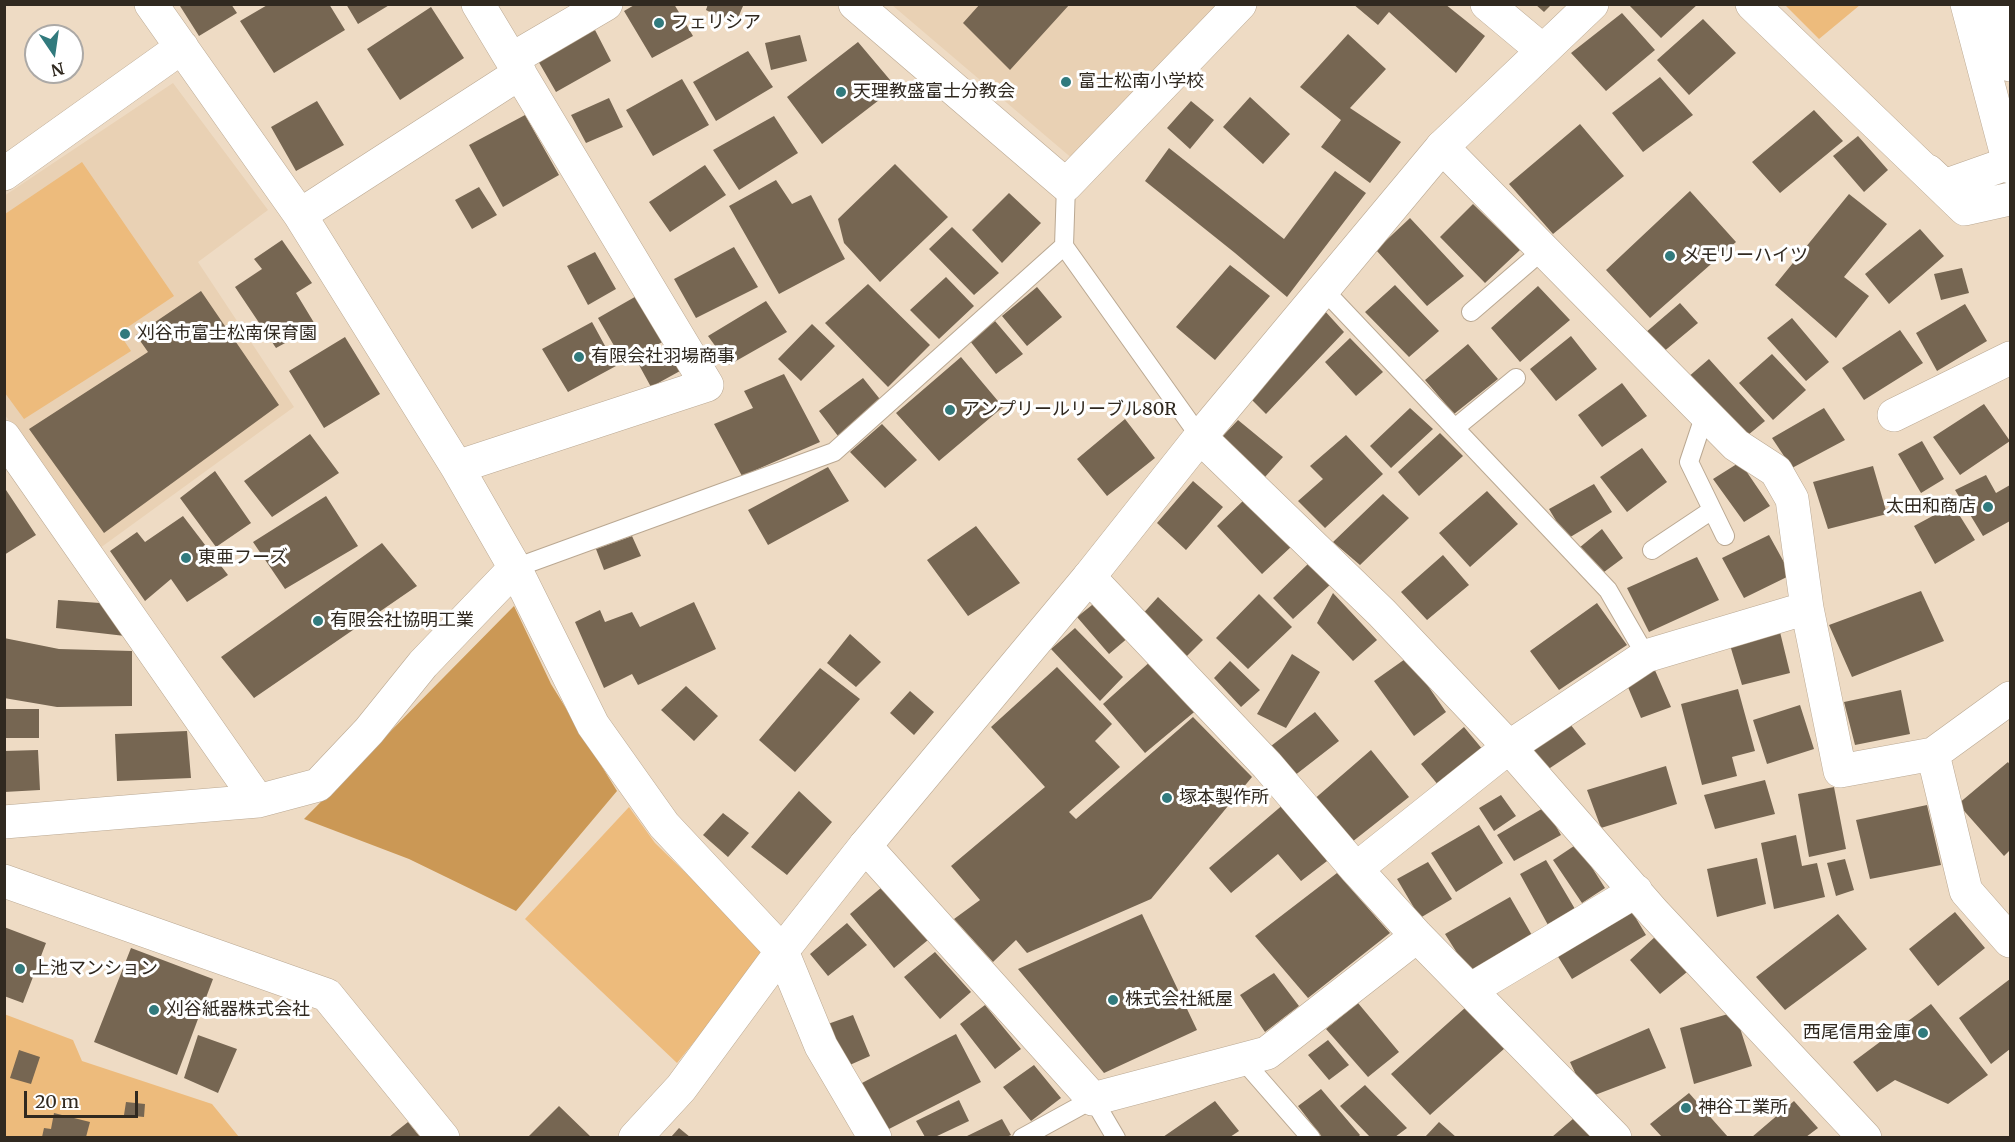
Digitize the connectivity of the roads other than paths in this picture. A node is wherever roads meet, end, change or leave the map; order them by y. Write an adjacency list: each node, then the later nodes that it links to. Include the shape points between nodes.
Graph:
1 (151, 4): 11 (main road)
2 (478, 4): 14 (main road)
3 (606, 4): 14 (main road)
4 (855, 4): 18 (main road)
5 (1240, 4): 18 (main road)
6 (1486, 4): 12 (main road)
7 (1592, 4): 12 (main road)
8 (1753, 4): 16 (main road, via 1944,186); 19 (main road, via 1965,209)
9 (1967, 4): 16 (main road)
10 (1994, 4): 13 (main road)
11 (182, 47): 17 (main road); 20 (main road)
12 (1542, 50): 15 (main road)
13 (2010, 65)
14 (516, 66): 20 (main road); 32 (main road, via 707,385)
15 (1442, 147): 22 (main road); 23 (main road)
16 (2010, 165)
17 (4, 174)
18 (1066, 185): 21 (lane)
19 (2010, 199)
20 (300, 215): 32 (main road)
21 (1064, 246): 31 (lane); 36 (lane, via 834,452)
22 (1543, 250): 24 (lane); 27 (main road)
23 (1323, 289): 29 (lane); 31 (main road)
24 (1471, 312)
25 (2010, 358): 28 (main road)
26 (1516, 378): 29 (lane)
27 (1706, 414): 33 (lane, via 1689,462); 38 (main road, via 1736,445 1776,471 1792,499)
28 (1894, 415)
29 (1455, 428): 39 (lane, via 1608,590)
30 (4, 437): 43 (main road)
31 (1200, 437): 37 (main road); 41 (main road, via 1382,613)
32 (457, 467): 36 (main road)
33 (1712, 510): 34 (lane); 35 (lane)
34 (1725, 536)
35 (1652, 550)
36 (515, 568): 43 (main road, via 423,664 369,731 318,785); 51 (main road, via 592,725 664,825)
37 (1089, 577): 45 (main road); 46 (main road, via 1268,765)
38 (1807, 608): 39 (main road); 42 (main road, via 1840,771)
39 (1646, 656): 41 (main road)
40 (2010, 698): 42 (main road)
41 (1509, 747): 46 (main road); 48 (main road)
42 (1933, 754): 50 (main road, via 1966,891)
43 (258, 801): 44 (main road)
44 (4, 822)
45 (865, 846): 51 (main road); 54 (main road)
46 (1356, 869): 49 (main road)
47 (4, 880): 55 (main road, via 327,996)
48 (1636, 891): 52 (main road); 62 (main road)
49 (1417, 936): 52 (main road); 53 (main road, via 1267,1053)
50 (2010, 941)
51 (782, 951): 56 (main road, via 681,1088); 57 (main road, via 820,1046)
52 (1470, 990): 61 (main road)
53 (1242, 1059): 54 (main road); 60 (lane)
54 (1093, 1099): 58 (lane); 59 (lane)
55 (444, 1137)
56 (635, 1137)
57 (874, 1137)
58 (1022, 1137)
59 (1116, 1137)
60 (1311, 1137)
61 (1615, 1137)
62 (1865, 1137)

